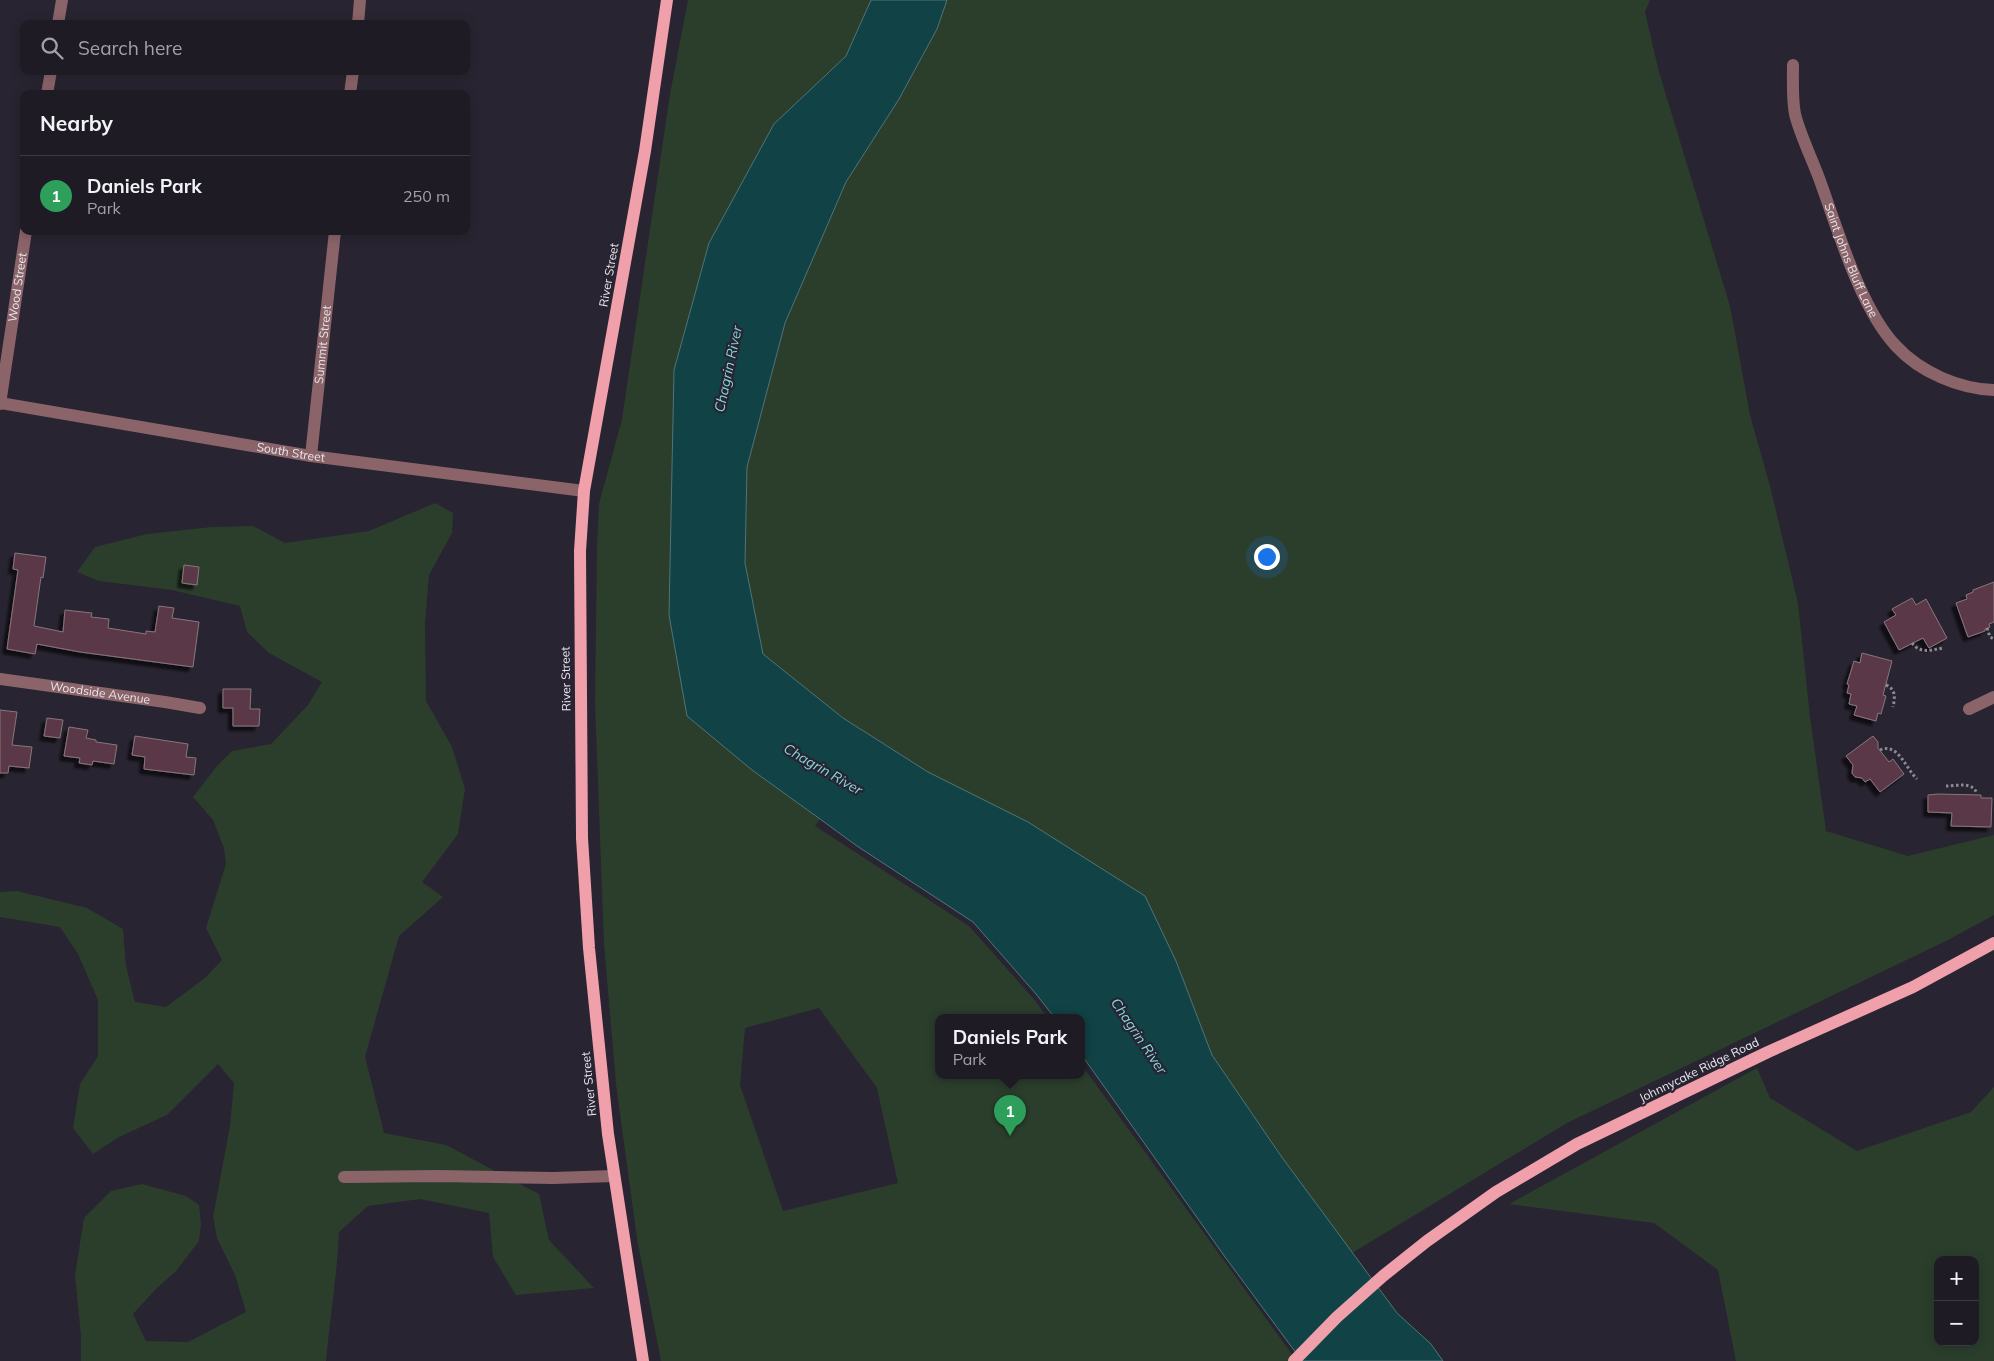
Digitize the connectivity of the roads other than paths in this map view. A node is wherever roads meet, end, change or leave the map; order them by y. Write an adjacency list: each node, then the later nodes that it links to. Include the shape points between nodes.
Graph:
1 (62, 0): 4 (street)
2 (360, 0): 5 (street)
3 (667, 0): 16 (main road, River Street, via 645,151)
4 (59, 20)
5 (358, 20)
6 (1793, 65): 13 (street, Saint Johns Bluff Lane, via 1795,114 1859,284 1877,319 1896,346 1917,364 1946,380)
7 (50, 75): 9 (street)
8 (352, 75): 10 (street)
9 (48, 90)
10 (351, 90)
11 (25, 235): 14 (street, Wood Street)
12 (336, 235): 15 (street, Summit Street)
13 (1994, 390)
14 (0, 404): 15 (street, South Street)
15 (311, 456): 16 (street, South Street)
16 (584, 491): 22 (main road, River Street, via 579,595 582,838 588,948)
17 (0, 679): 19 (street, Woodside Avenue)
18 (1994, 697): 20 (street)
19 (200, 708)
20 (1969, 709)
21 (1994, 943): 25 (main road, Johnnycake Ridge Road, via 1913,987 1577,1144 1496,1192 1427,1241 1337,1317)
22 (614, 1176): 23 (street); 24 (main road, River Street)
23 (344, 1177)
24 (643, 1361)
25 (1294, 1361)

